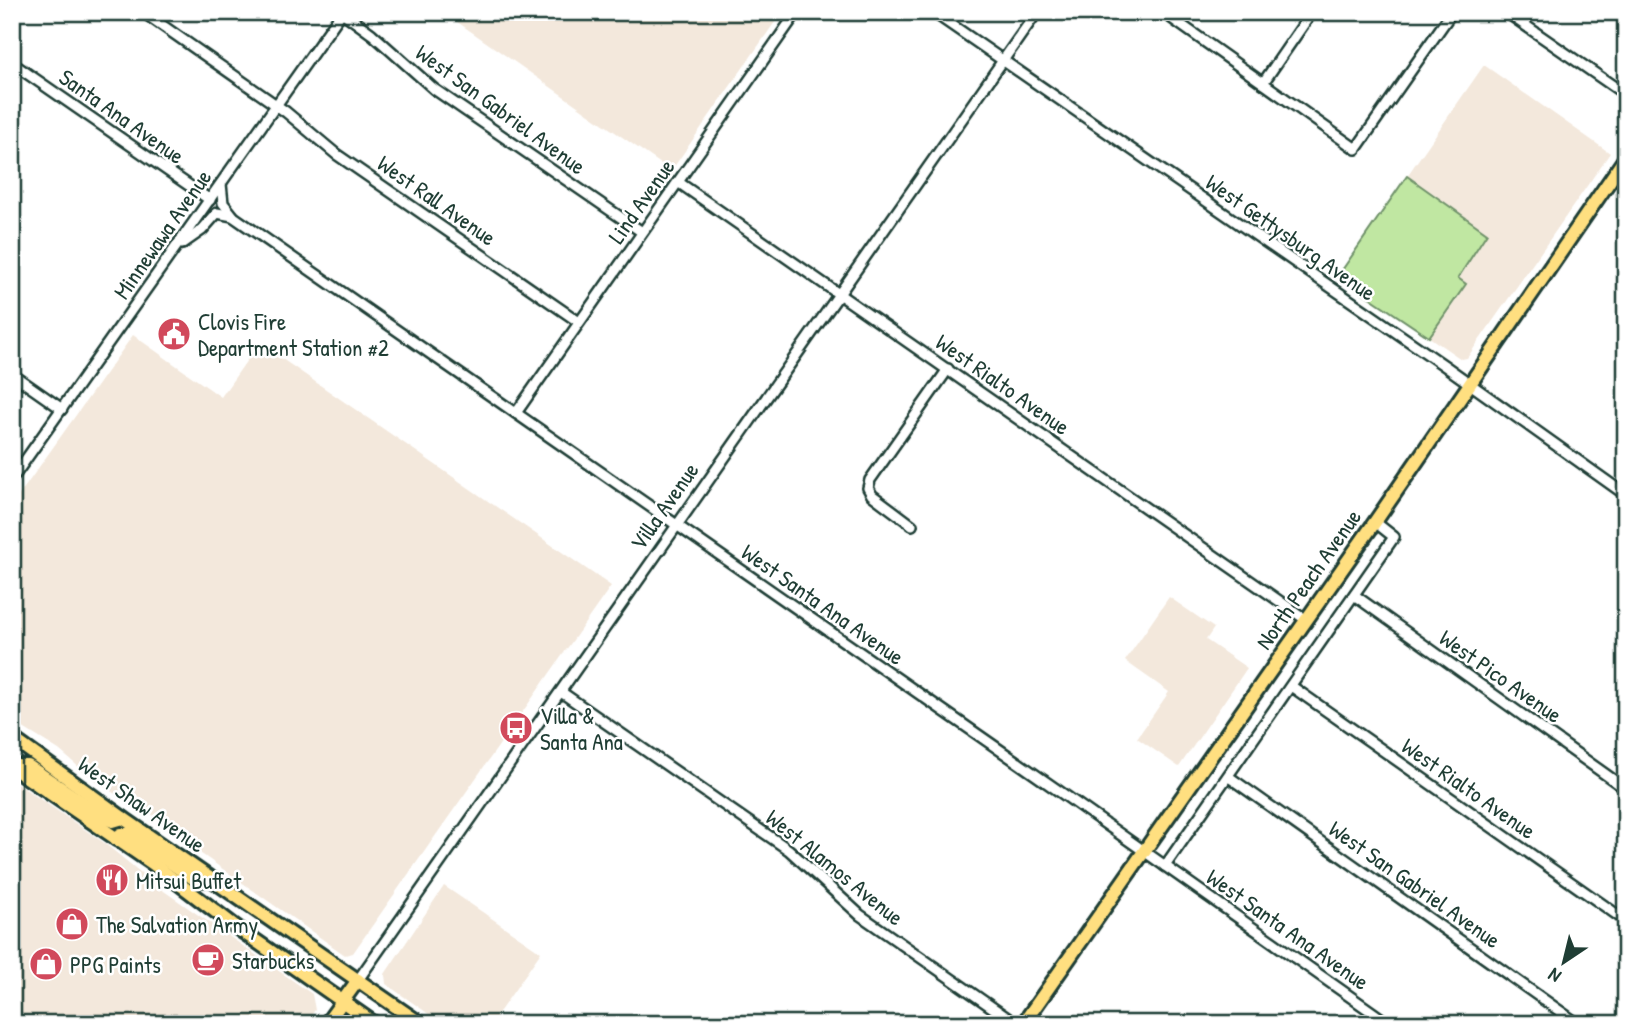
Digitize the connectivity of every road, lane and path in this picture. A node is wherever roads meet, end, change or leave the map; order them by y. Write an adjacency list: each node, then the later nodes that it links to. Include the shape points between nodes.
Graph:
1 (143, 12): 14 (street, West Rall Avenue)
2 (342, 12): 14 (street, Minnewawa Avenue); 20 (street, West San Gabriel Avenue, via 434,89)
3 (797, 12): 16 (street, Lind Avenue)
4 (933, 12): 10 (street, West Gettysburg Avenue)
5 (1037, 12): 10 (street, Villa Avenue)
6 (1312, 12): 12 (street)
7 (1452, 12): 12 (street, via 1356,149)
8 (1506, 12): 13 (street)
9 (1170, 14): 12 (street)
10 (1003, 61): 22 (street, Villa Avenue); 26 (street, West Gettysburg Avenue)
11 (12, 63): 18 (street, Santa Ana Avenue)
12 (1263, 83)
13 (1626, 95)
14 (277, 105): 17 (street, Minnewawa Avenue); 23 (street, West Rall Avenue, via 336,153)
15 (1626, 157): 26 (main road, North Peach Avenue)
16 (678, 182): 20 (street, Lind Avenue); 22 (street, West Rialto Avenue)
17 (221, 184): 18 (street, Minnewawa Avenue); 19 (street, via 223,203)
18 (210, 200): 21 (street, Minnewawa Avenue)
19 (234, 217): 21 (street, via 217,213); 28 (street, West Santa Ana Avenue)
20 (642, 232): 23 (street, Lind Avenue)
21 (175, 248): 27 (street, Minnewawa Avenue)
22 (840, 294): 24 (street, West Rialto Avenue); 32 (street, Villa Avenue)
23 (579, 322): 28 (street, Lind Avenue)
24 (948, 369): 33 (street, via 870,480 872,495); 35 (street, West Rialto Avenue)
25 (12, 374): 27 (street)
26 (1469, 383): 30 (street, West Gettysburg Avenue); 31 (main road, North Peach Avenue)
27 (62, 409): 29 (street, Minnewawa Avenue)
28 (516, 412): 32 (street, West Santa Ana Avenue)
29 (12, 479)
30 (1626, 495)
31 (1375, 522): 34 (street, via 1394,537); 35 (main road, North Peach Avenue)
32 (677, 525): 37 (street, Villa Avenue); 44 (street, West Santa Ana Avenue)
33 (912, 525)
34 (1354, 595): 36 (street); 41 (street, West Pico Avenue)
35 (1305, 620): 44 (main road, North Peach Avenue)
36 (1290, 686): 40 (street); 47 (street, West Rialto Avenue)
37 (561, 692): 48 (street, Villa Avenue); 53 (street, West Alamos Avenue, via 789,850 860,915)
38 (12, 738): 42 (main road, West Shaw Avenue)
39 (12, 767): 42 (main road, via 28,766 107,819); 43 (main road, West Shaw Avenue)
40 (1229, 776): 45 (street); 56 (street, West San Gabriel Avenue)
41 (1626, 789)
42 (123, 818): 46 (main road, West Shaw Avenue)
43 (117, 839): 46 (main road, via 130,834 196,880); 49 (main road, West Shaw Avenue)
44 (1145, 851): 45 (street, West Santa Ana Avenue); 54 (main road, North Peach Avenue)
45 (1166, 866): 55 (street, West Santa Ana Avenue)
46 (212, 879): 48 (main road, West Shaw Avenue)
47 (1626, 921)
48 (359, 980): 49 (main road, Villa Avenue); 52 (main road, West Shaw Avenue)
49 (342, 1001): 50 (main road, Villa Avenue); 51 (main road, West Shaw Avenue)
50 (326, 1024)
51 (375, 1024)
52 (421, 1024)
53 (1016, 1024)
54 (1023, 1024)
55 (1389, 1024)
56 (1578, 1024)

